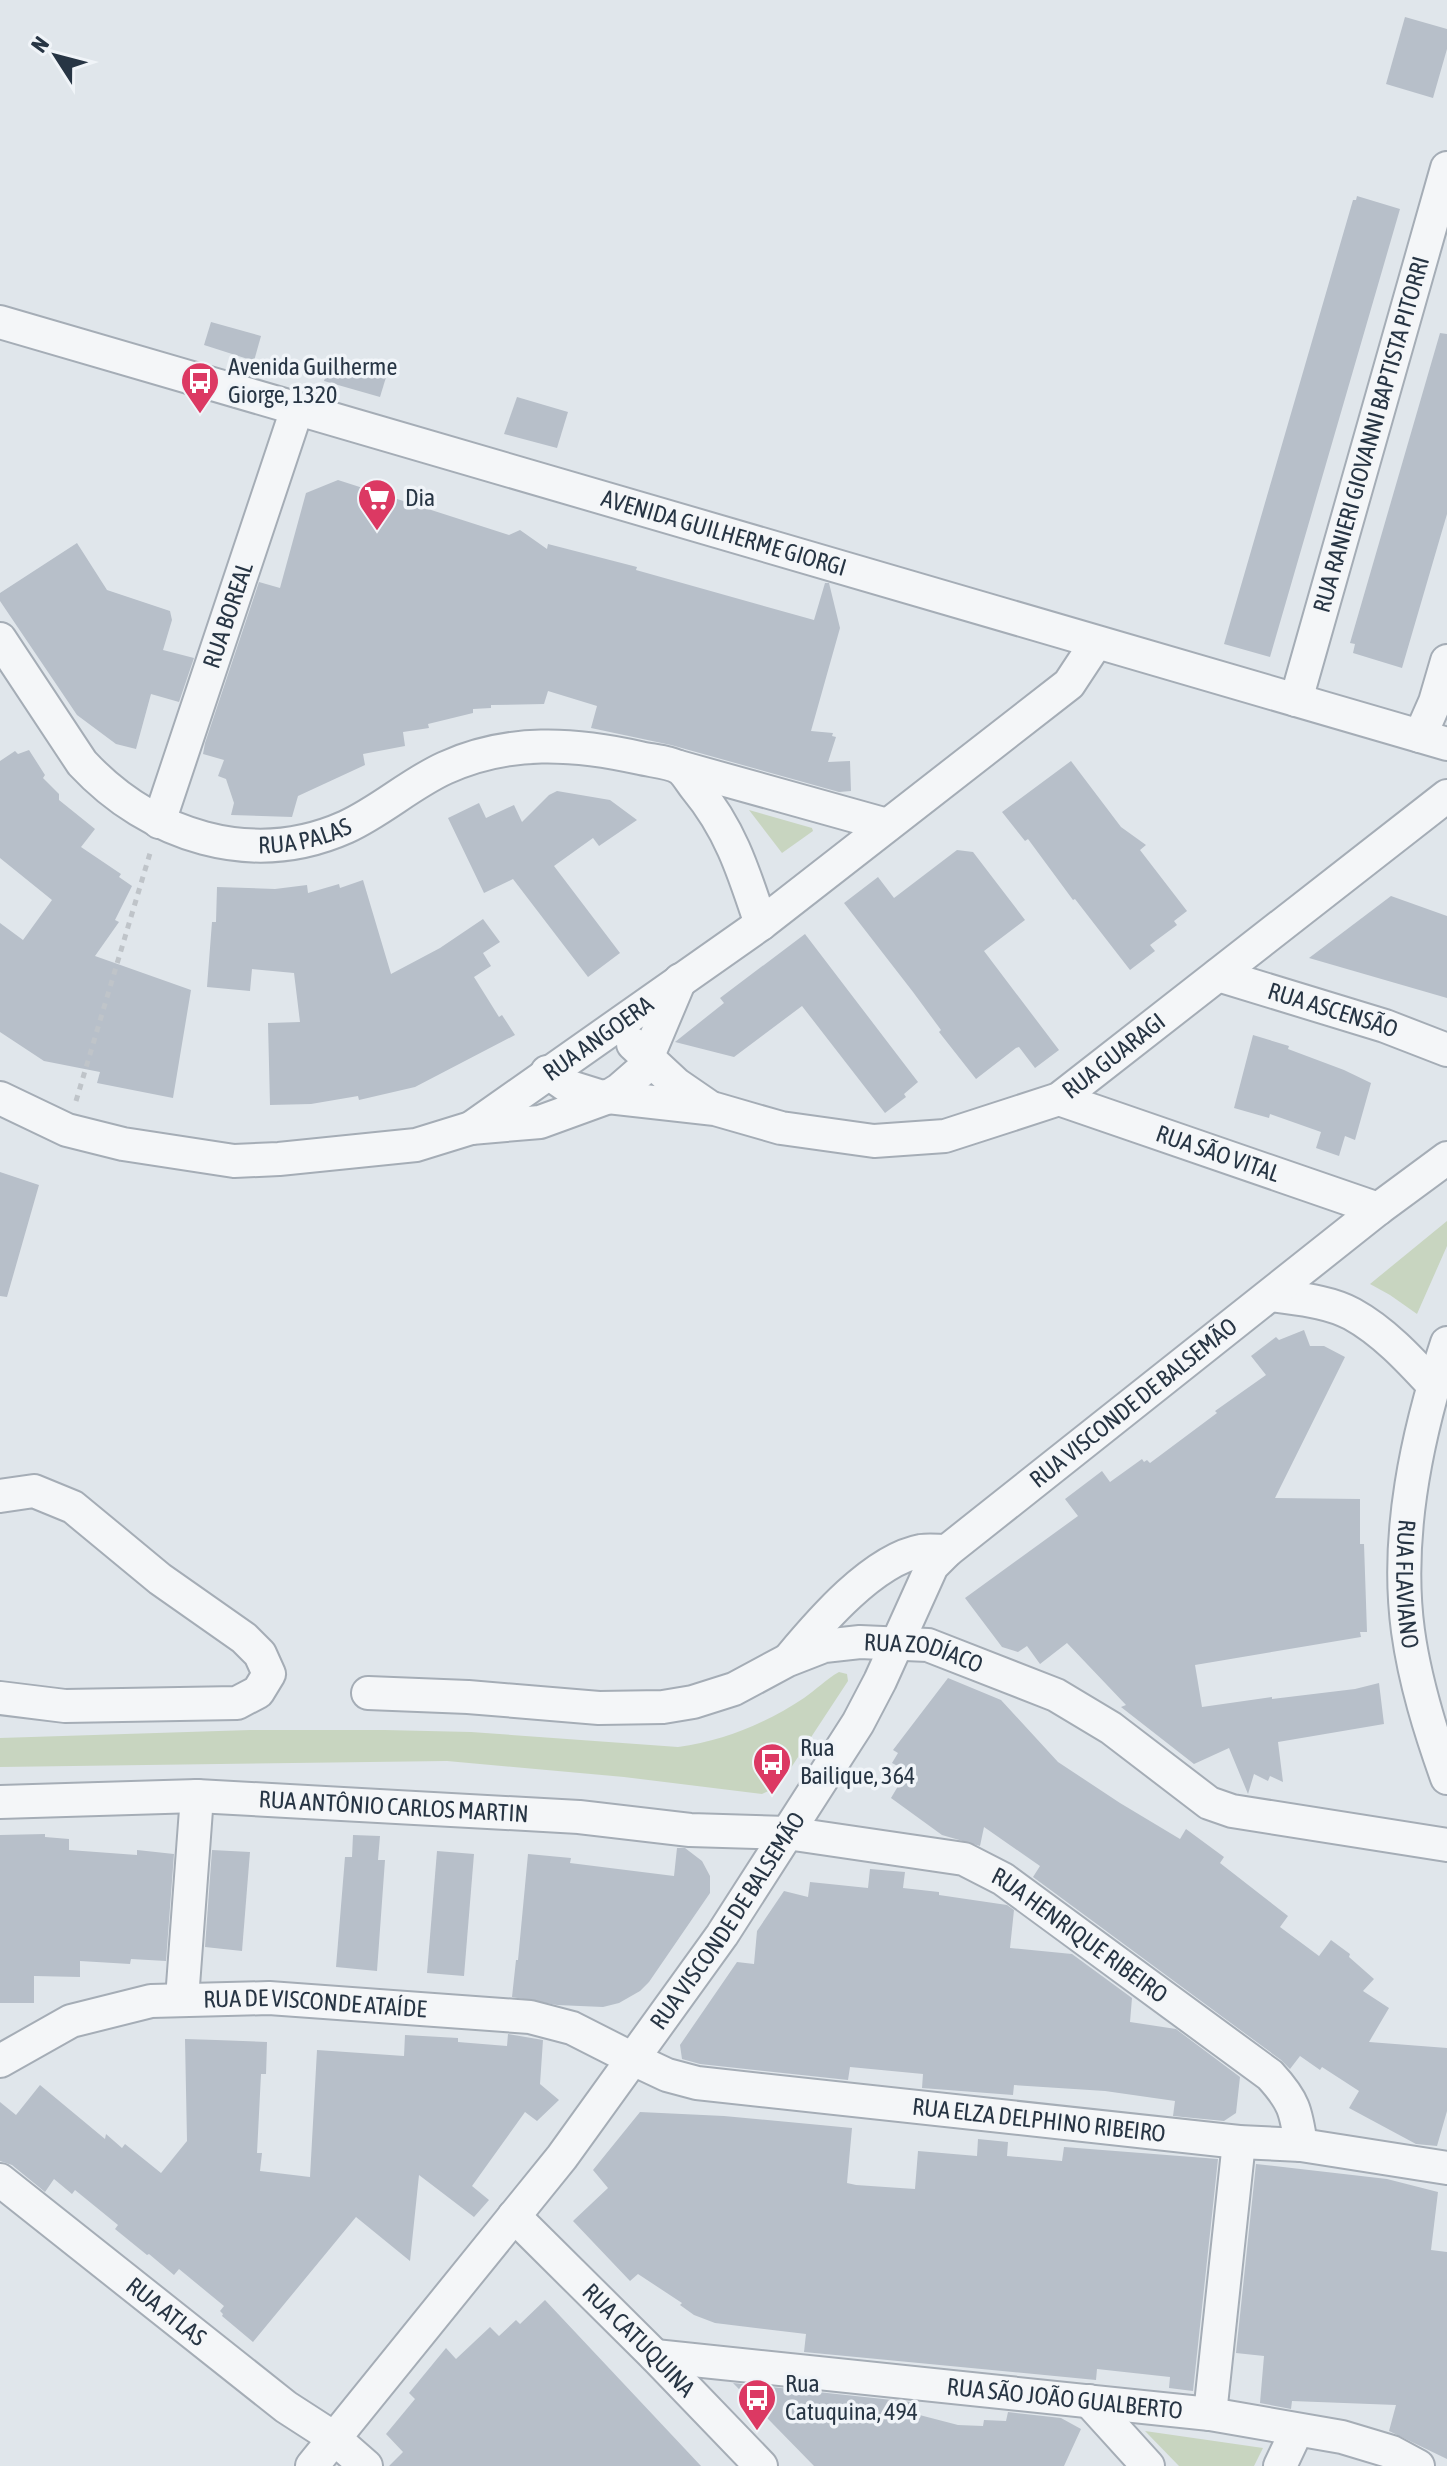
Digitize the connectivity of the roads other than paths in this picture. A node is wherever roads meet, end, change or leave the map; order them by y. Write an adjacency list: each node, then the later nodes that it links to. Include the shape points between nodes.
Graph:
1 (1447, 168): 7 (street, RUA RANIERI GIOVANNI BAPTISTA PITORRI)
2 (0, 322): 3 (street, AVENIDA GUILHERME GIORGI)
3 (297, 409): 5 (street, AVENIDA GUILHERME GIORGI); 11 (street, RUA BOREAL)
4 (0, 639): 11 (street, RUA PALAS, via 82,763 118,798)
5 (1096, 643): 7 (street, AVENIDA GUILHERME GIORGI); 12 (street, RUA ANGOERA, via 1069,684)
6 (1447, 661): 8 (street, via 1435,702)
7 (1296, 700): 8 (street, AVENIDA GUILHERME GIORGI)
8 (1434, 740)
9 (679, 767): 11 (street, RUA PALAS, via 587,748 535,745 443,768 346,827 281,845 229,845); 12 (street, RUA PALAS); 13 (street, via 717,813 738,855)
10 (1447, 796): 14 (street, RUA GUARAGI)
11 (159, 822)
12 (887, 825): 13 (street, RUA ANGOERA)
13 (761, 924): 15 (street, RUA ANGOERA)
14 (1218, 975): 17 (street, RUA ASCENSÃO); 22 (street, RUA GUARAGI)
15 (680, 980): 16 (street, RUA ANGOERA); 18 (street)
16 (612, 1026): 18 (street, RUA GUARAGI); 19 (street, RUA ANGOERA)
17 (1447, 1050)
18 (648, 1059): 21 (street, via 635,1077); 23 (street, RUA GUARAGI, via 692,1097)
19 (547, 1072): 21 (street, RUA GUARAGI, via 581,1092); 24 (street, RUA ANGOERA)
20 (0, 1098): 24 (street, RUA ANGOERA, via 67,1130 234,1161 416,1145)
21 (606, 1098): 23 (street, RUA GUARAGI); 24 (street, via 540,1122)
22 (1059, 1099): 23 (street, RUA GUARAGI, via 945,1136 874,1141 781,1128); 26 (street, RUA SÃO VITAL)
23 (715, 1109)
24 (471, 1128)
25 (1447, 1158): 26 (street, RUA VISCONDE DE BALSEMÃO)
26 (1378, 1209): 27 (street, RUA VISCONDE DE BALSEMÃO)
27 (1271, 1295): 29 (street, via 1350,1313 1408,1358); 31 (street, RUA VISCONDE DE BALSEMÃO)
28 (1447, 1343): 29 (street, RUA FLAVIANO)
29 (1433, 1385): 36 (street, RUA FLAVIANO, via 1416,1458 1404,1581 1419,1689)
30 (0, 1496): 35 (street, via 34,1491 73,1507 160,1579 244,1638 260,1654 269,1674 258,1692 237,1703 65,1706)
31 (947, 1551): 32 (street, RUA VISCONDE DE BALSEMÃO, via 932,1566); 33 (street, via 921,1551 875,1574 829,1612)
32 (897, 1643): 33 (street, RUA ZODÍACO, via 839,1643); 39 (street, RUA VISCONDE DE BALSEMÃO, via 858,1723); 40 (street, RUA ZODÍACO, via 945,1650 1056,1695 1111,1728 1209,1803)
33 (788, 1660): 34 (street, RUA ZODÍACO, via 734,1689 663,1707 599,1708)
34 (368, 1693)
35 (0, 1698)
36 (1447, 1778)
37 (197, 1796): 38 (street, RUA ANTÔNIO CARLOS MARTIN); 39 (street, RUA ANTÔNIO CARLOS MARTIN); 41 (street)
38 (0, 1802)
39 (787, 1833): 42 (street, RUA VISCONDE DE BALSEMÃO); 45 (street, RUA HENRIQUE RIBEIRO, via 935,1852 980,1865 1270,2075 1297,2112)
40 (1447, 1845)
41 (182, 1999): 42 (street, RUA DE VISCONDE ATAÍDE, via 269,1998 530,2017 572,2028); 43 (street, RUA DE VISCONDE ATAÍDE, via 151,2001 71,2021)
42 (633, 2059): 44 (street, RUA ELZA DELPHINO RIBEIRO, via 697,2083); 48 (street, RUA VISCONDE DE BALSEMÃO)
43 (0, 2061)
44 (1239, 2142): 45 (street, RUA ELZA DELPHINO RIBEIRO); 51 (street)
45 (1301, 2145): 46 (street, RUA ELZA DELPHINO RIBEIRO)
46 (1447, 2168)
47 (0, 2180): 53 (street, RUA ATLAS, via 286,2407)
48 (514, 2216): 49 (street, RUA CATUQUINA); 53 (street, RUA VISCONDE DE BALSEMÃO)
49 (655, 2356): 50 (street, RUA SÃO JOÃO GUALBERTO); 56 (street, RUA CATUQUINA)
50 (1089, 2401): 51 (street, RUA SÃO JOÃO GUALBERTO); 57 (street)
51 (1210, 2414): 52 (street, RUA SÃO JOÃO GUALBERTO)
52 (1297, 2430): 58 (street); 59 (street, RUA SÃO JOÃO GUALBERTO, via 1342,2437)
53 (334, 2438): 54 (street, RUA VISCONDE DE BALSEMÃO); 55 (street, RUA ATLAS)
54 (312, 2466)
55 (366, 2466)
56 (761, 2466)
57 (1148, 2466)
58 (1280, 2466)
59 (1418, 2466)

